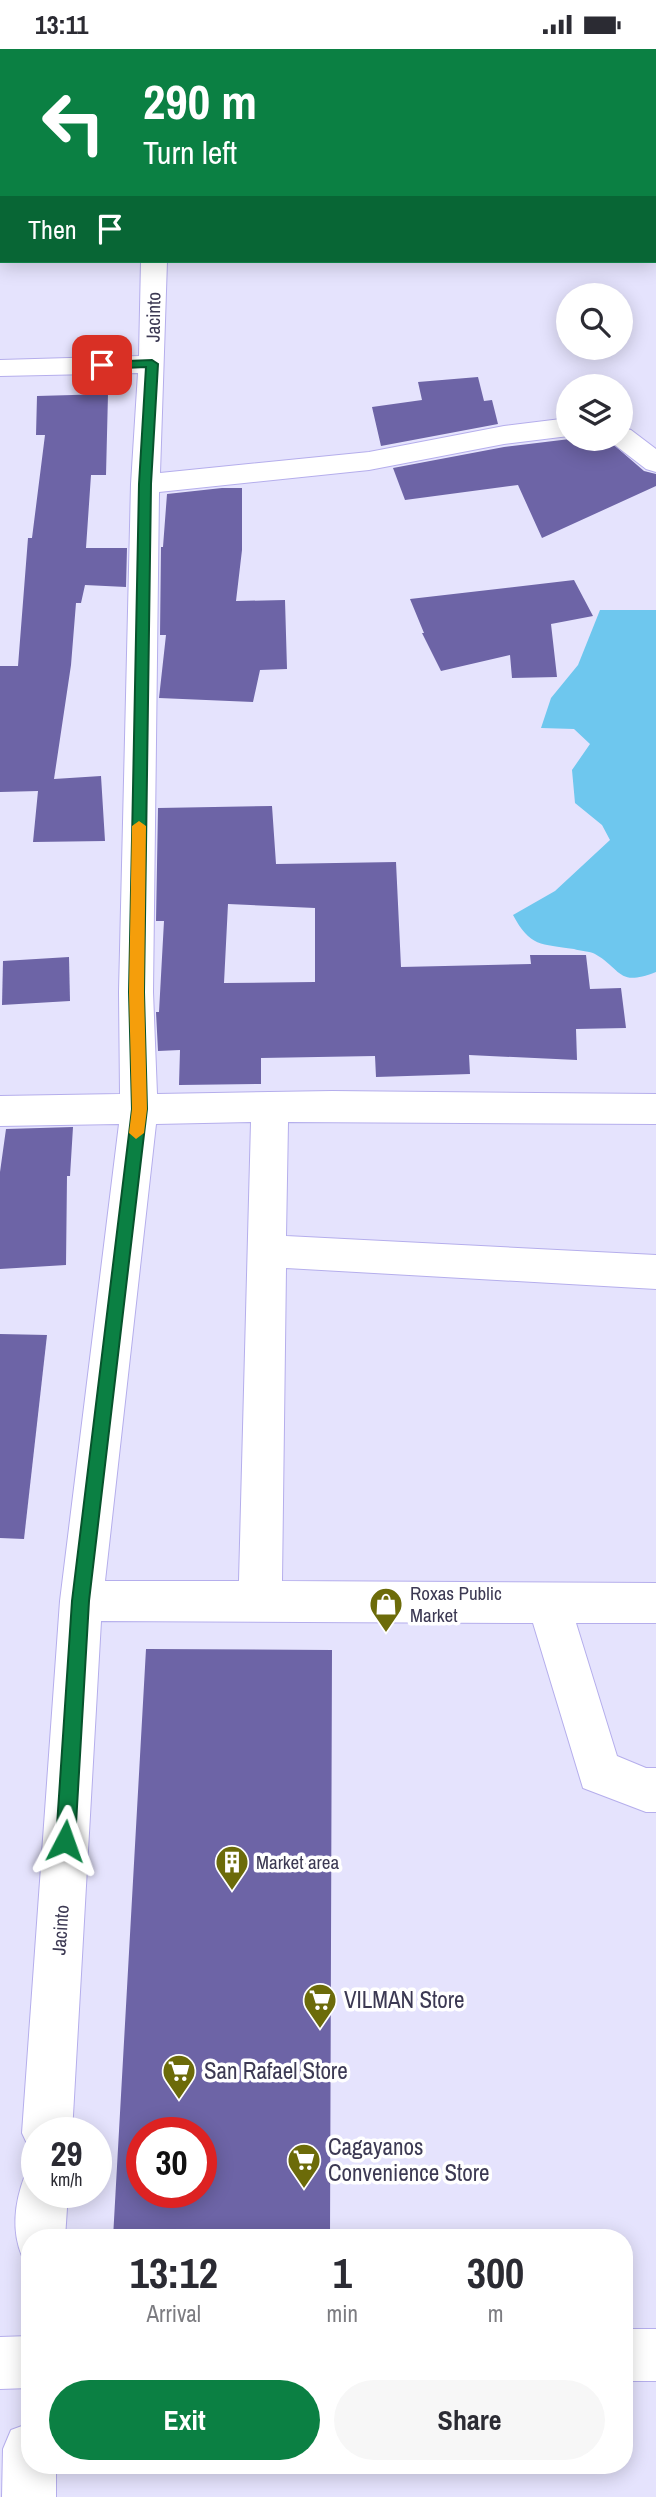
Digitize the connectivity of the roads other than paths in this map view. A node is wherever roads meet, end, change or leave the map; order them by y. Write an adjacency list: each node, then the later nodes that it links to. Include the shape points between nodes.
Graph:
1 (154, 263): 2 (street, Jacinto)
2 (152, 364): 3 (street); 7 (street, Jacinto)
3 (0, 368)
4 (556, 429): 7 (street, via 369,461)
5 (633, 445): 6 (street)
6 (656, 463)
7 (145, 484): 9 (street, Jacinto, via 136,992)
8 (270, 1108): 9 (street); 10 (street); 12 (street)
9 (139, 1109): 11 (street); 14 (street, Jacinto)
10 (656, 1109)
11 (0, 1111)
12 (267, 1251): 13 (street); 15 (street)
13 (656, 1272)
14 (81, 1601): 15 (street); 19 (street, Jacinto)
15 (260, 1602): 16 (street)
16 (548, 1603): 17 (street); 18 (street, via 599,1772)
17 (656, 1603)
18 (656, 1790)
19 (48, 2117)
20 (42, 2208): 21 (street)
21 (41, 2229)
22 (633, 2355): 23 (street)
23 (656, 2355)
24 (21, 2362): 25 (street)
25 (0, 2363)
26 (29, 2474): 27 (street)
27 (29, 2497)

